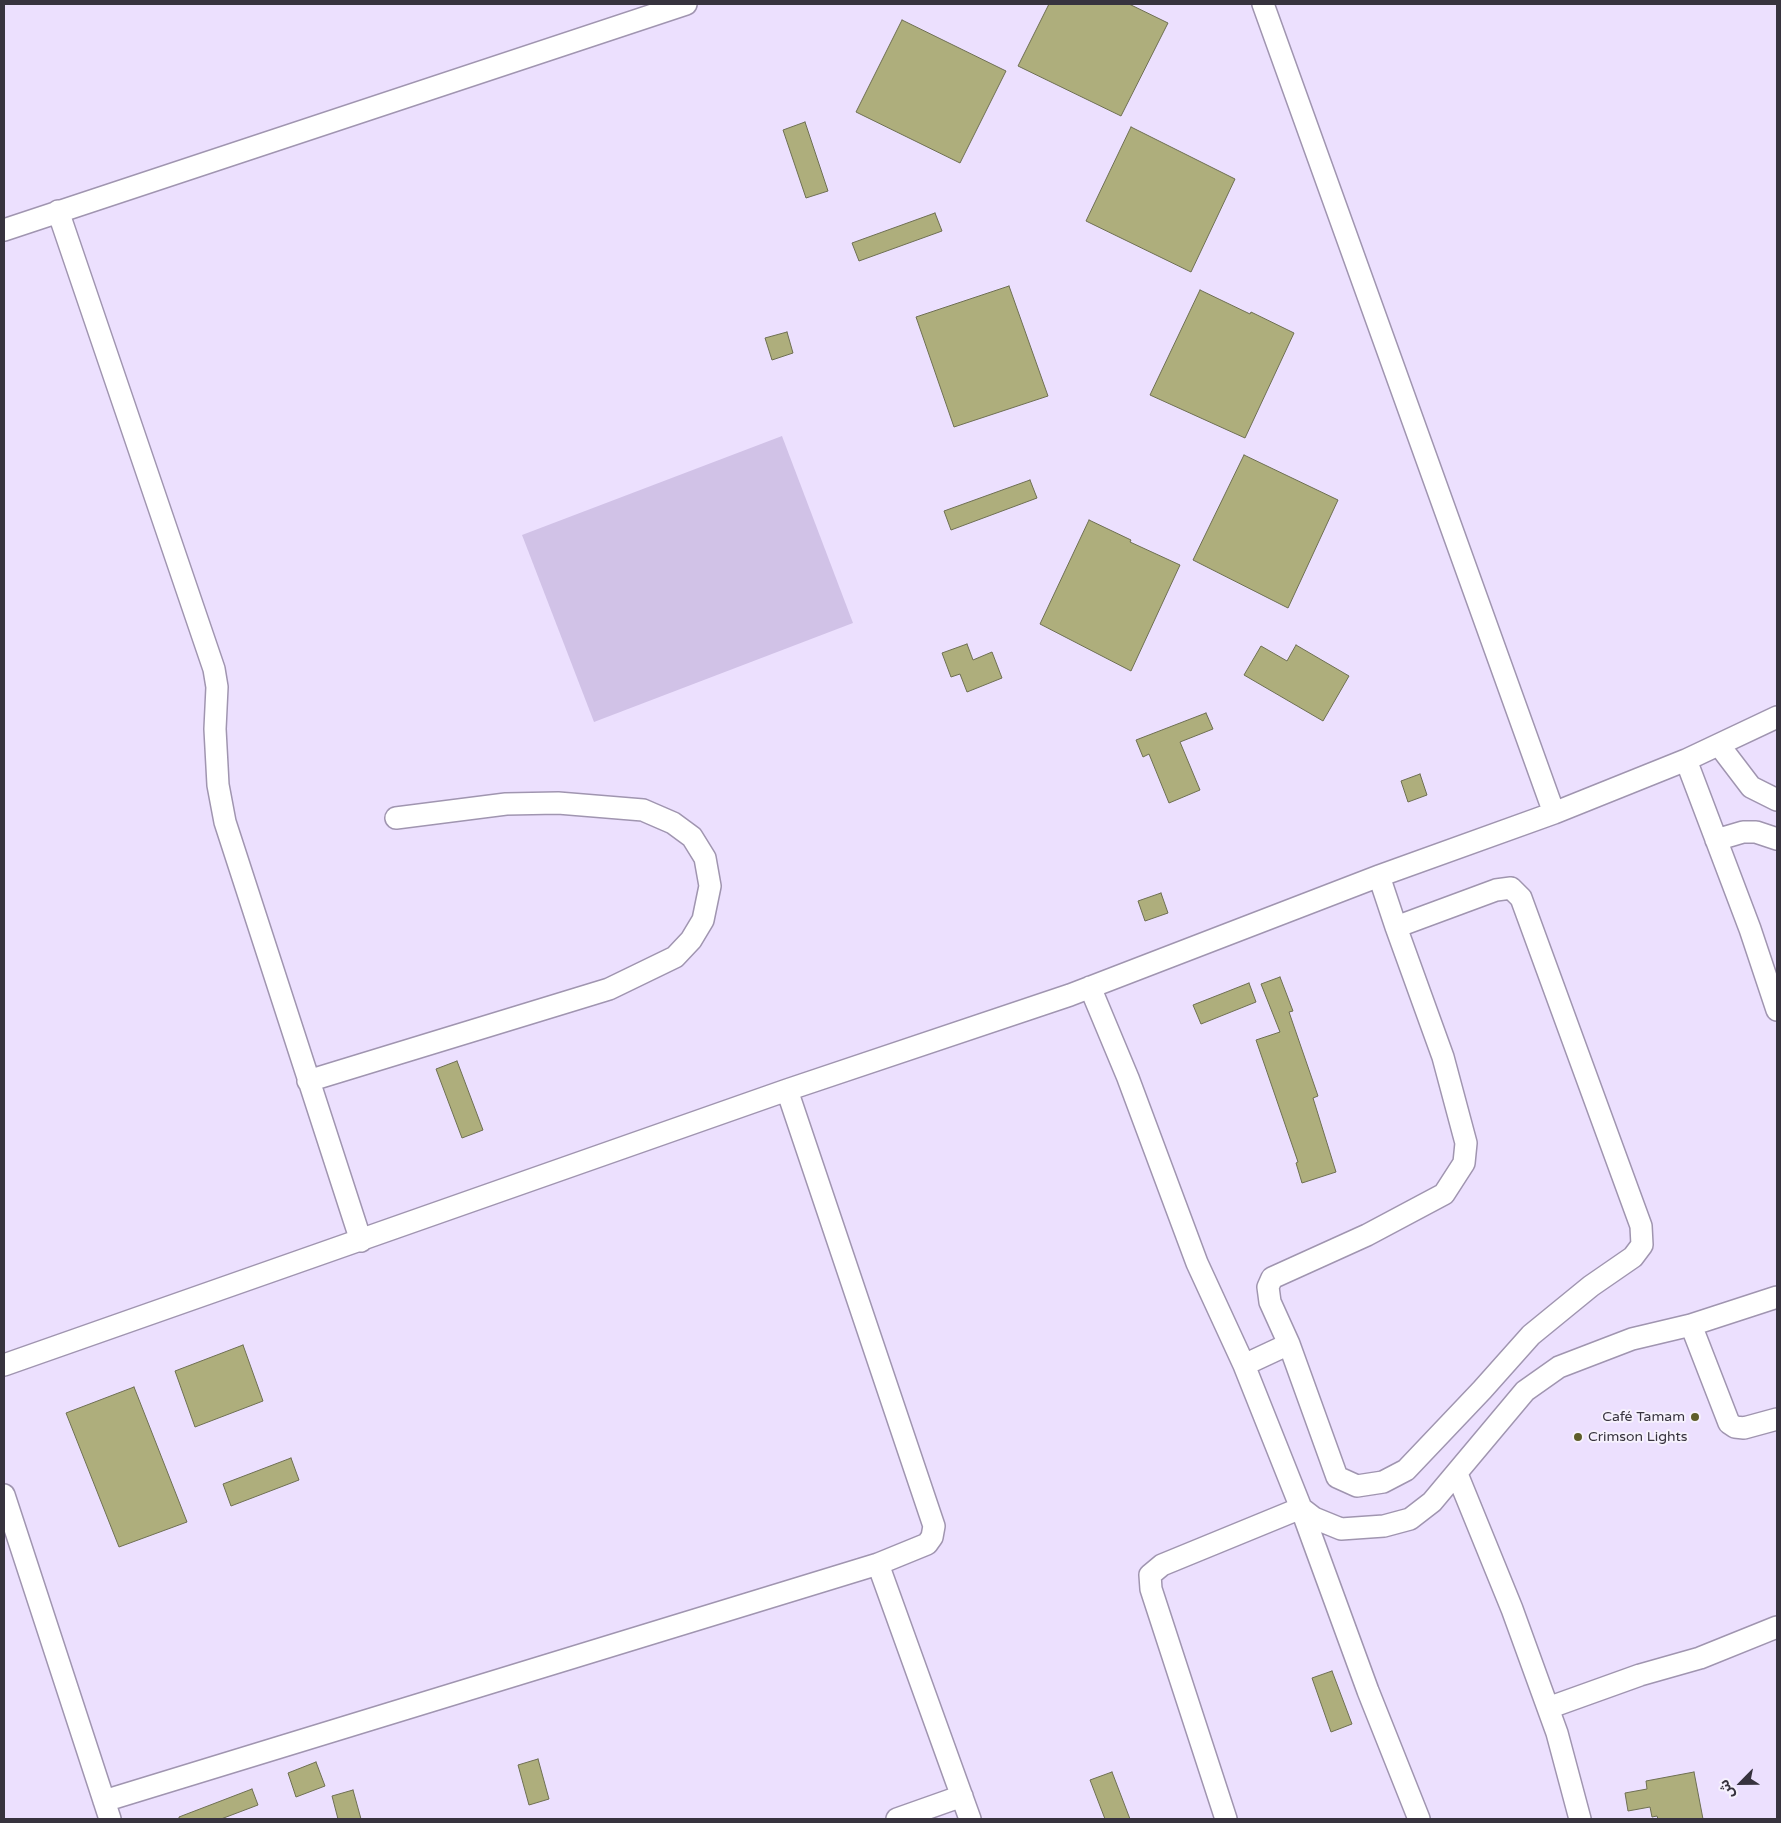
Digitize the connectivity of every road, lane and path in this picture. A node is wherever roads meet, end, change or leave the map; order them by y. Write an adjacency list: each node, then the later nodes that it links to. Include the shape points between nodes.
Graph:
1 (686, 4): 3 (street)
2 (1263, 4): 9 (street)
3 (58, 211): 4 (street); 17 (street, via 214,669 218,785 226,822)
4 (4, 230)
5 (1777, 717): 6 (street)
6 (1719, 745): 7 (street); 8 (street, via 1750,787)
7 (1686, 760): 9 (street); 12 (street)
8 (1777, 800)
9 (1554, 813): 13 (street)
10 (396, 818): 17 (street, via 506,804 558,803 643,810 673,823 692,837 705,858 710,886 703,920 675,957 609,989)
11 (1777, 839): 12 (street, via 1756,832 1743,832)
12 (1716, 840): 16 (street)
13 (1379, 876): 14 (street); 15 (street)
14 (1396, 926): 22 (street, via 1443,1057 1466,1143 1464,1163 1444,1194 1367,1235 1272,1278 1268,1288 1270,1302); 22 (street, via 1496,890 1511,888 1522,898 1641,1226 1642,1245 1633,1257 1590,1286 1531,1335 1406,1470 1383,1482 1357,1486 1337,1477)
15 (1090, 987): 18 (street); 24 (street, via 1128,1078 1197,1263)
16 (1777, 1010)
17 (308, 1081): 19 (street)
18 (787, 1090): 19 (street); 29 (street, via 934,1526 927,1544)
19 (361, 1240): 23 (street)
20 (1777, 1297): 21 (street)
21 (1691, 1325): 25 (street, via 1729,1423 1744,1428); 26 (street, via 1632,1339 1559,1368 1525,1391)
22 (1289, 1344): 24 (street)
23 (4, 1364)
24 (1244, 1365): 28 (street)
25 (1777, 1418)
26 (1456, 1474): 28 (street, via 1432,1502 1410,1519 1384,1526 1341,1529 1314,1518); 31 (street, via 1512,1609)
27 (4, 1495): 33 (street)
28 (1301, 1508): 36 (street, via 1162,1566 1150,1575 1151,1589); 37 (street)
29 (878, 1564): 32 (street); 33 (street)
30 (1777, 1627): 31 (street, via 1700,1658 1640,1675)
31 (1548, 1708): 38 (street)
32 (962, 1796): 34 (street); 35 (street)
33 (107, 1810)
34 (898, 1819)
35 (970, 1819)
36 (1226, 1819)
37 (1419, 1819)
38 (1580, 1819)

